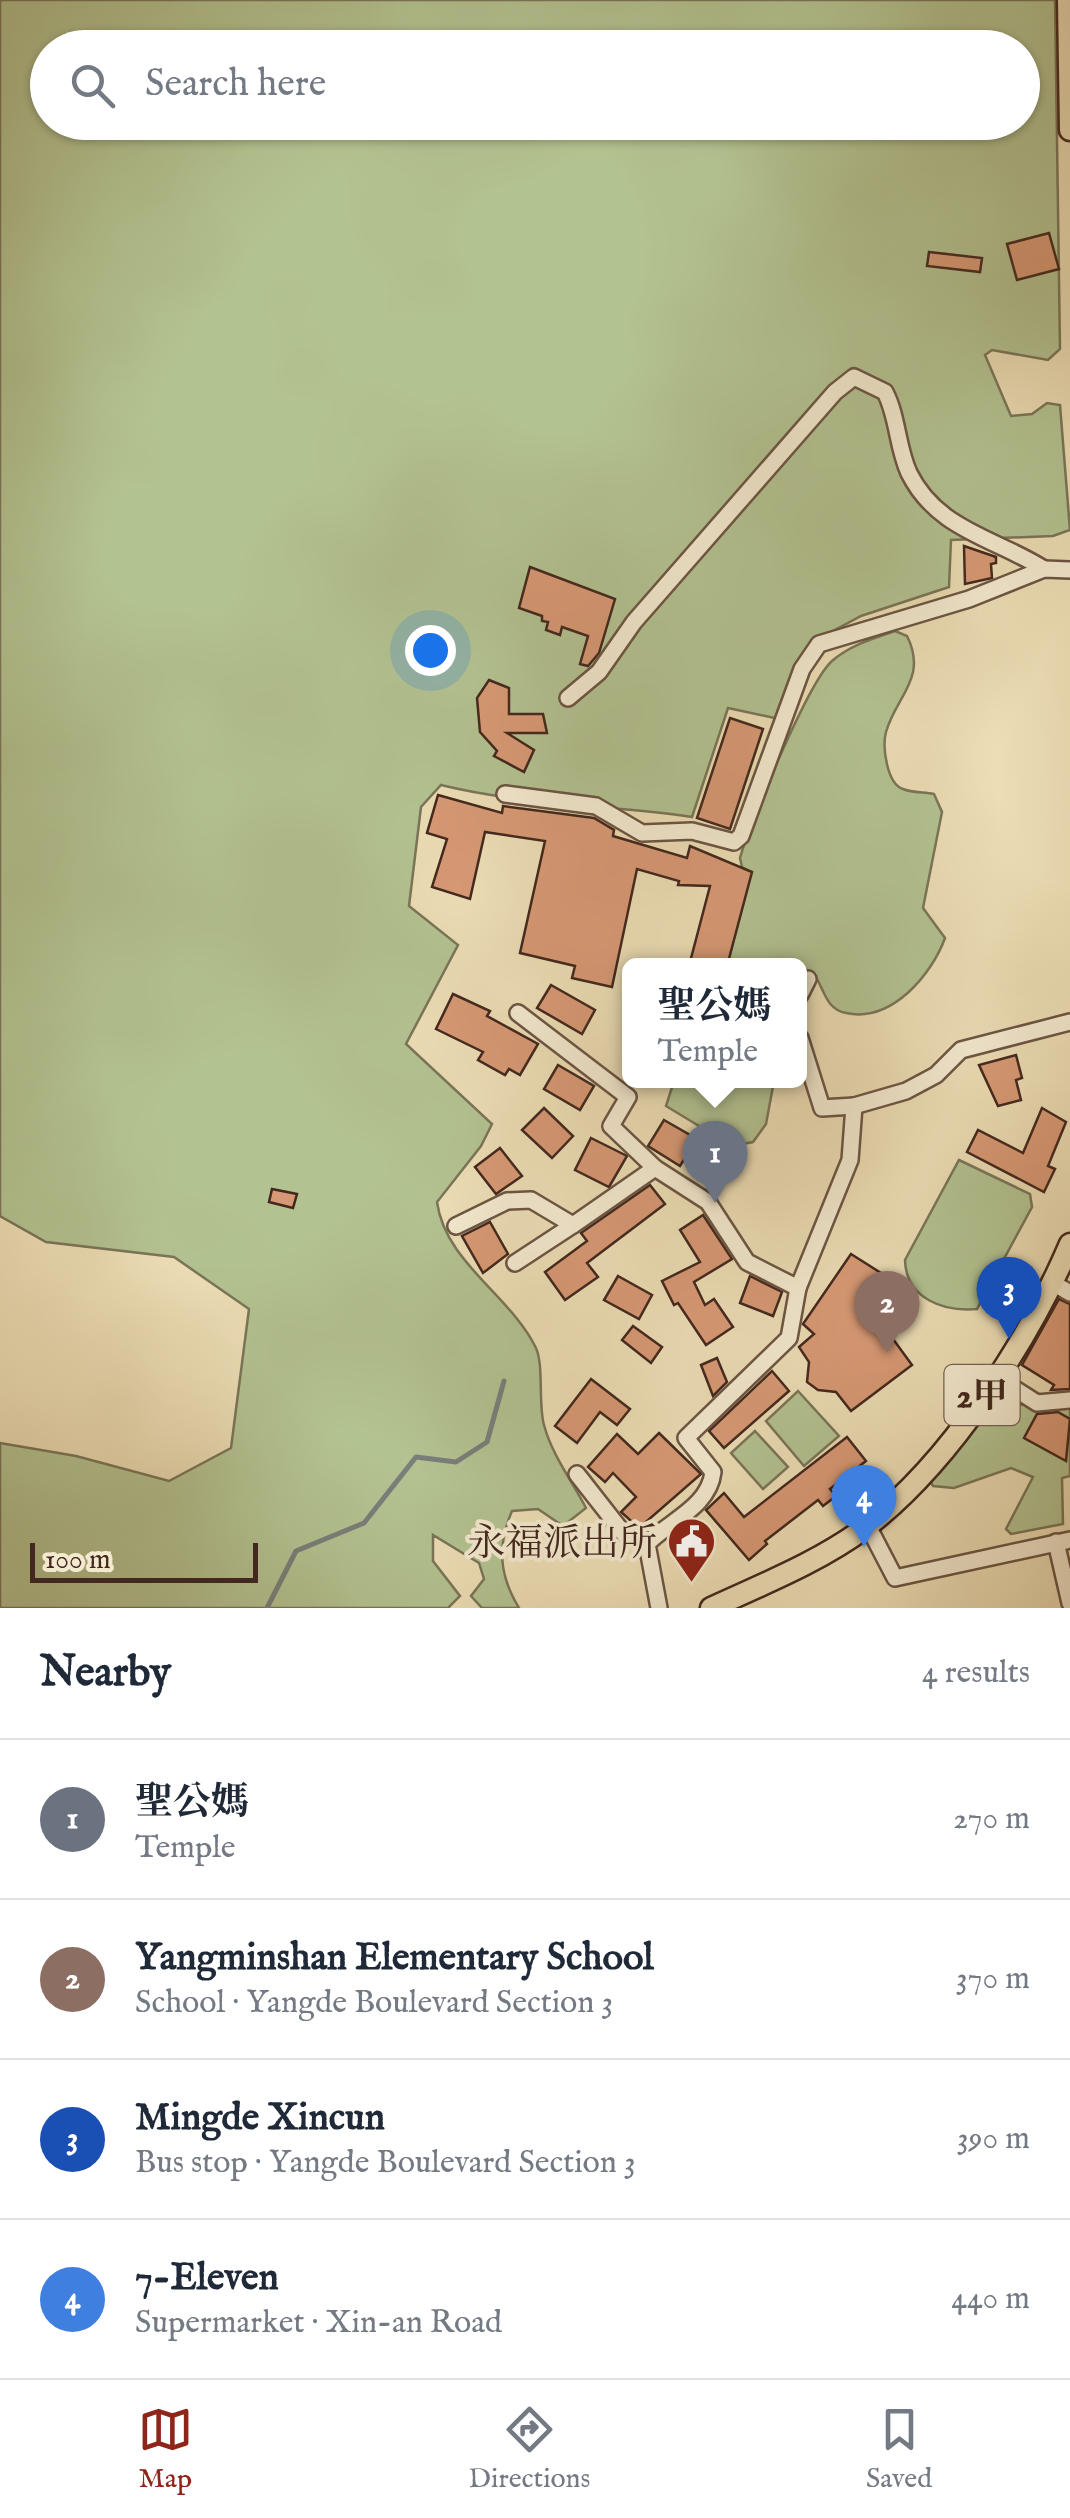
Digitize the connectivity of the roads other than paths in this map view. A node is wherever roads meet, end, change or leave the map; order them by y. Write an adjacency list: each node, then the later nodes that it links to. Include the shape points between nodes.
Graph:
1 (1063, 2): 2 (main road)
2 (1070, 130)
3 (1044, 569): 4 (street); 5 (street, via 952,524 930,505 898,448 885,392 854,378 634,622 598,672); 6 (street, via 818,644 734,842 692,831 642,833 596,806)
4 (1070, 570)
5 (568, 698)
6 (505, 794)
7 (518, 1014): 11 (street, via 628,1096 611,1126)
8 (1070, 1022): 10 (street, via 961,1050 936,1075 906,1091)
9 (807, 1060): 10 (street, via 822,1108)
10 (854, 1106): 16 (street, via 850,1160)
11 (655, 1168): 12 (street); 16 (street, via 708,1202 747,1262)
12 (573, 1225): 13 (street, via 531,1200 508,1201); 15 (street)
13 (456, 1226)
14 (1070, 1244): 17 (main road, 2甲)
15 (515, 1263)
16 (798, 1288): 23 (street, via 790,1338 686,1438 713,1472 706,1492)
17 (1062, 1288): 18 (main road, 2甲)
18 (996, 1376): 19 (street, via 1037,1403); 21 (main road, 2甲, via 934,1461)
19 (1070, 1400)
20 (577, 1474): 23 (street, via 624,1534)
21 (868, 1526): 22 (street, via 894,1578); 24 (main road, 2甲)
22 (1063, 1541): 25 (street)
23 (647, 1544): 26 (street)
24 (746, 1601): 27 (main road, 2甲)
25 (1070, 1603)
26 (659, 1608)
27 (711, 1608)

